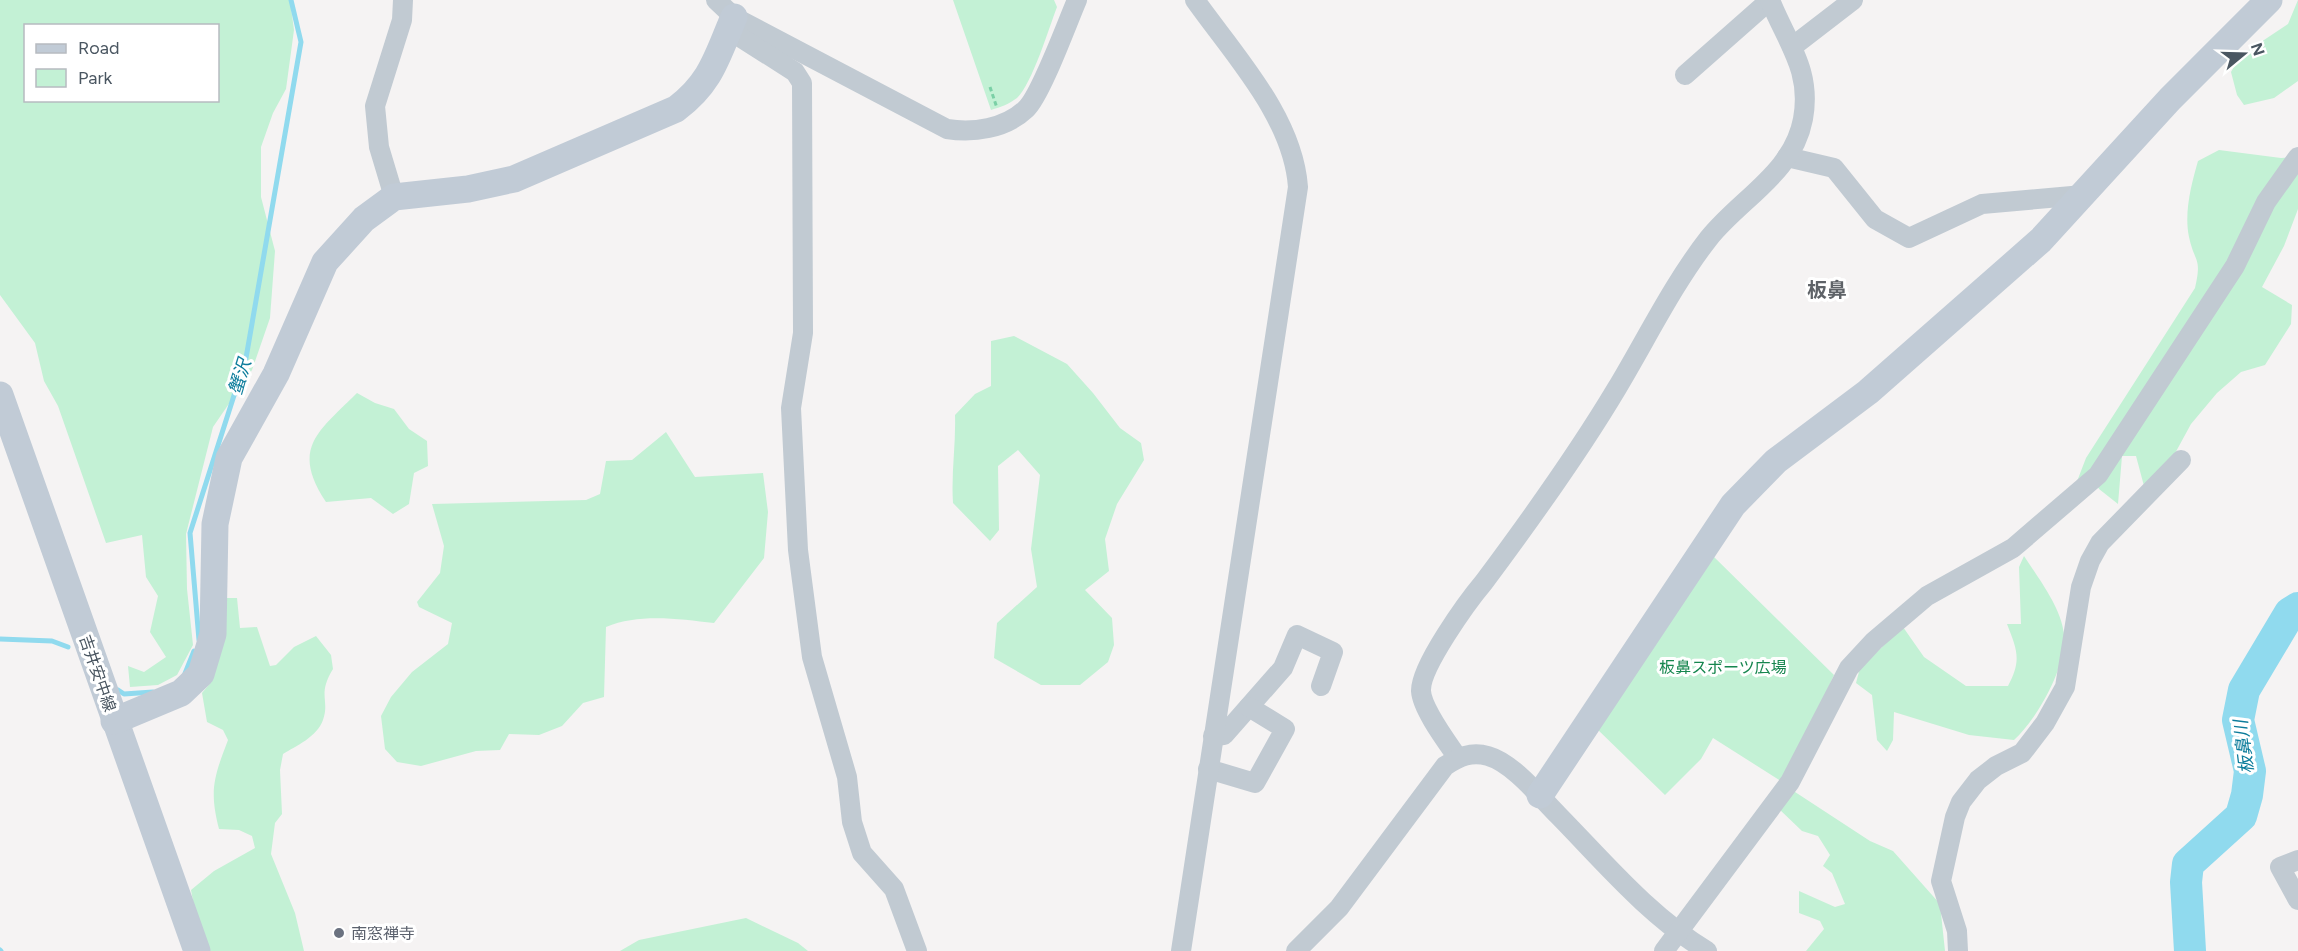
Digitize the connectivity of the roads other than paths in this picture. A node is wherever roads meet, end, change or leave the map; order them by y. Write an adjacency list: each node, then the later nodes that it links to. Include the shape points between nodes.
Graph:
1 (403, 0): 13 (street, via 402,20 375,106 379,147)
2 (1077, 0): 7 (street, via 1026,109 995,126 965,132 947,129)
3 (1195, 0): 19 (street, via 1271,107 1290,143 1298,187)
4 (1770, 0): 8 (street); 9 (street)
5 (1852, 0): 8 (street)
6 (2269, 0): 12 (street, via 2170,99)
7 (726, 16): 13 (street, via 712,71 695,94 676,108 514,179); 27 (street, via 795,72 802,83 803,333 791,408 798,550 812,657 847,777 852,822 862,853 894,889)
8 (1792, 47): 10 (street, via 1801,64 1806,100 1802,122)
9 (1685, 75)
10 (1787, 157): 12 (street, via 1834,168 1875,219 1909,238 1982,204); 20 (street, via 1777,172 1710,237 1686,270 1572,460 1476,592 1426,671 1421,690 1426,705)
11 (2298, 157): 25 (street, via 2266,202 2235,266 2098,475 2013,548 1927,596 1849,668 1790,782)
12 (2083, 195): 22 (street, via 2042,240 1868,392 1776,460 1733,505)
13 (394, 198): 18 (street, via 364,219 325,262 276,374 229,458 214,524 213,634 201,674 181,693)
14 (0, 395): 18 (street, 吉井安中線)
15 (2181, 460): 32 (street, via 2100,543 2090,561 2081,587 2065,687 2045,723 2022,753 1978,780 1961,802 1941,881 1957,931)
16 (1322, 686): 17 (street, via 1333,652 1297,635 1283,668)
17 (1249, 707): 19 (street, via 1224,735); 21 (street, via 1286,729 1255,783)
18 (114, 721): 26 (street, 吉井安中線)
19 (1213, 736): 21 (street)
20 (1458, 758): 22 (street, via 1470,754 1488,756 1503,763); 29 (street, via 1445,766 1339,908)
21 (1208, 769): 28 (street)
22 (1540, 795): 25 (street)
23 (2298, 860): 24 (street, via 2280,867)
24 (2298, 900)
25 (1677, 933): 30 (street); 31 (street)
26 (197, 951)
27 (917, 951)
28 (1180, 951)
29 (1296, 951)
30 (1664, 951)
31 (1707, 951)
32 (1958, 951)

